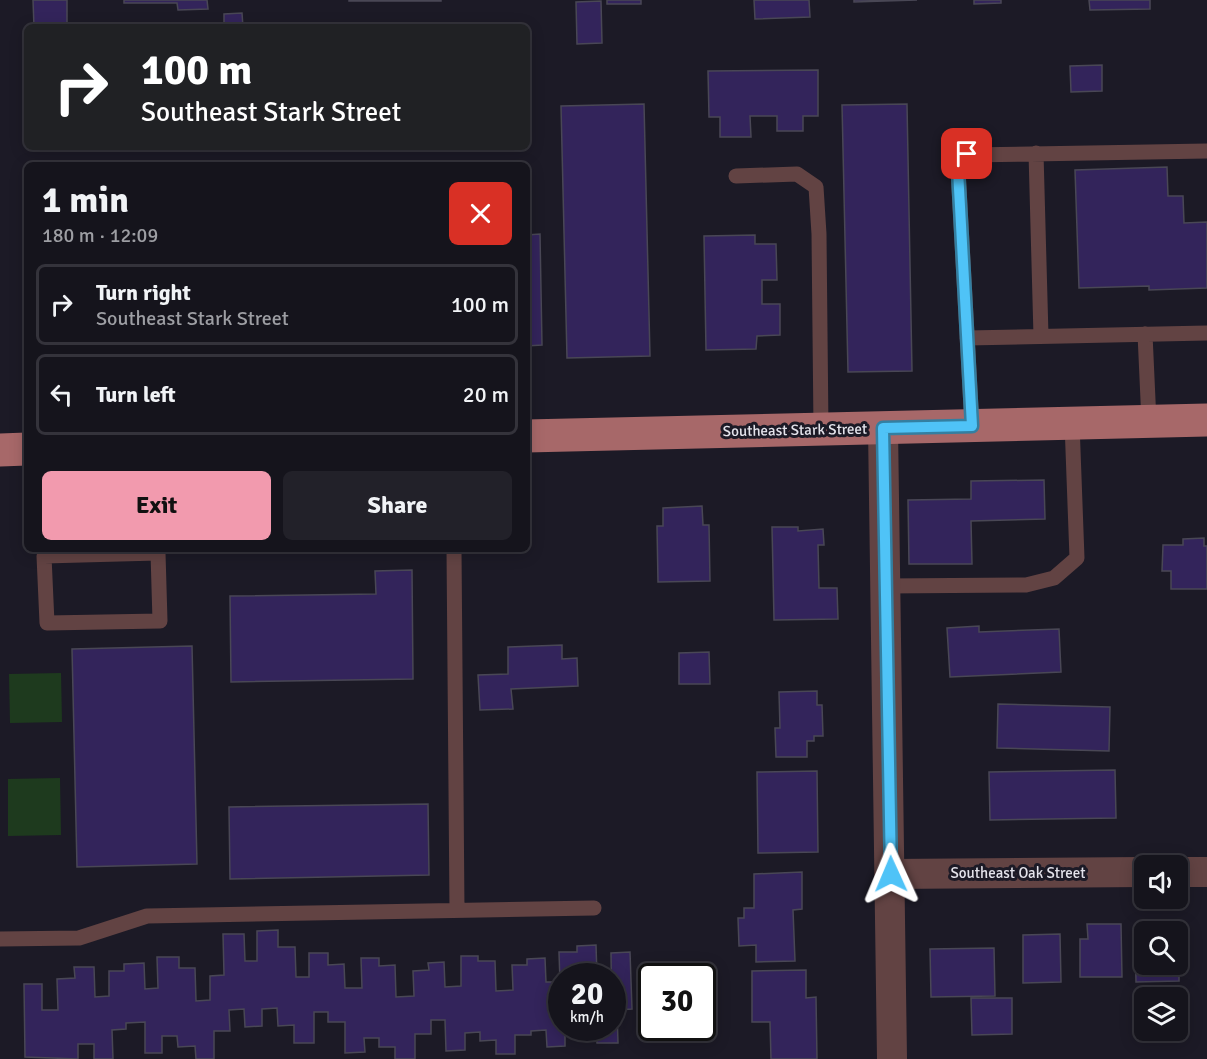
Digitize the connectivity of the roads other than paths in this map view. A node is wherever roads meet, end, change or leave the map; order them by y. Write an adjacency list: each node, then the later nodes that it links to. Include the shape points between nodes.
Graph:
1 (1207, 151): 2 (lane)
2 (1036, 153): 6 (lane); 7 (lane, via 967,154 958,170)
3 (736, 176): 13 (lane, via 797,174 816,187)
4 (1207, 333): 5 (lane)
5 (1145, 334): 6 (lane); 9 (lane)
6 (1041, 336): 7 (lane)
7 (967, 338): 11 (lane)
8 (1207, 420): 9 (main road, Southeast Stark Street)
9 (1149, 422): 10 (main road, Southeast Stark Street)
10 (1072, 423): 11 (main road, Southeast Stark Street); 20 (lane, via 1077,558 1066,570 1054,578 1026,585)
11 (972, 426): 12 (main road, Southeast Stark Street)
12 (883, 428): 13 (main road, Southeast Stark Street); 20 (street)
13 (821, 429): 14 (main road, Southeast Stark Street)
14 (530, 436)
15 (24, 449): 16 (main road)
16 (0, 450)
17 (135, 552): 18 (lane, via 44,556 47,623 160,621)
18 (158, 552)
19 (454, 552): 26 (lane)
20 (886, 586): 24 (street)
21 (1134, 872): 24 (street, Southeast Oak Street)
22 (1188, 872): 23 (street)
23 (1207, 872)
24 (891, 874): 28 (street)
25 (594, 908): 26 (lane)
26 (457, 910): 27 (lane, via 147,916 79,938)
27 (0, 939)
28 (892, 1059)

